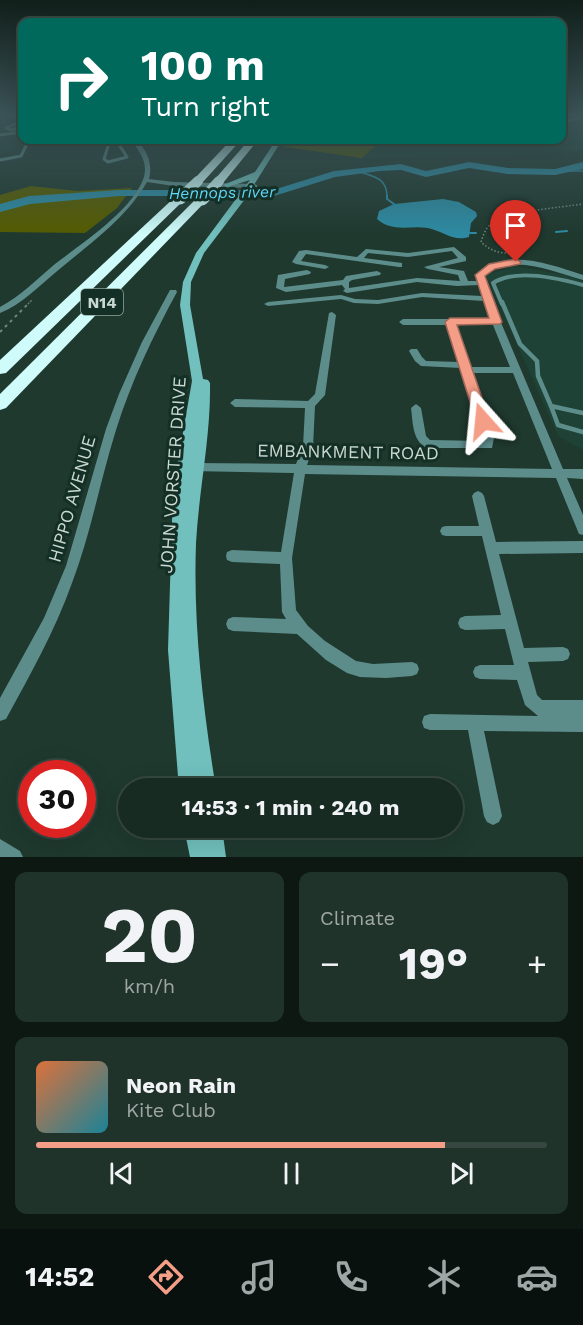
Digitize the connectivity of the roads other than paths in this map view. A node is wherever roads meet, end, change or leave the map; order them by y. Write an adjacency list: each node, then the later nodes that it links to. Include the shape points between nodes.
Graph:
1 (22, 155): 9 (lane)
2 (104, 155): 3 (lane, via 108,162)
3 (126, 155)
4 (145, 155): 11 (street)
5 (222, 155): 35 (highway, N14, bridge)
6 (243, 155): 12 (highway, N14)
7 (269, 155): 10 (main road)
8 (272, 155): 13 (main road)
9 (0, 160)
10 (258, 172): 12 (main road, via 245,180); 13 (main road)
11 (146, 180): 12 (street); 28 (street, via 116,219)
12 (223, 183): 13 (street); 38 (highway, N14, bridge, via 202,199)
13 (249, 191): 44 (main road, JOHN VORSTER DRIVE, via 203,254 190,282 190,317 205,393)
14 (358, 260): 15 (street); 16 (street, via 306,252 296,262); 21 (street, via 368,250 408,255 454,249 463,259 428,267 459,273)
15 (399, 265)
16 (325, 267)
17 (307, 272): 20 (street, via 281,277 280,288)
18 (377, 273): 20 (street)
19 (583, 278): 22 (street, via 516,262 484,270 480,275)
20 (345, 282): 25 (street)
21 (465, 283): 22 (street); 25 (street, via 417,280)
22 (482, 283): 26 (street)
23 (583, 285): 40 (lane, via 530,276 494,281 520,344 537,362 538,376)
24 (173, 292): 66 (street, HIPPO AVENUE, via 131,375 66,583)
25 (348, 295): 26 (street, via 378,302 425,295); 27 (street)
26 (487, 299): 32 (street)
27 (268, 304)
28 (0, 310)
29 (332, 315): 39 (street, via 320,395)
30 (402, 322): 31 (street)
31 (450, 322): 32 (street); 34 (street)
32 (496, 322): 36 (street)
33 (414, 351): 34 (street, via 420,363)
34 (466, 368): 36 (street); 41 (street, via 489,438 488,446 427,444 421,437)
35 (0, 369)
36 (516, 370): 46 (street)
37 (235, 403): 39 (street)
38 (0, 404)
39 (310, 405): 45 (street, via 309,447)
40 (551, 406): 42 (lane); 43 (lane, via 558,424)
41 (416, 408)
42 (583, 413)
43 (583, 432)
44 (190, 467): 45 (street, EMBANKMENT ROAD); 70 (main road, JOHN VORSTER DRIVE, via 178,513 176,650); 71 (main road, JOHN VORSTER DRIVE, via 189,650)
45 (300, 469): 46 (street, EMBANKMENT ROAD); 55 (street)
46 (559, 474): 47 (street, EMBANKMENT ROAD); 51 (street)
47 (583, 474)
48 (478, 496): 50 (street)
49 (446, 531): 50 (street)
50 (488, 531): 53 (street)
51 (583, 531)
52 (583, 547): 53 (street)
53 (492, 548): 56 (street)
54 (232, 556): 55 (street)
55 (286, 558): 59 (street, via 290,612)
56 (511, 622): 57 (street); 61 (street)
57 (465, 623)
58 (233, 624): 59 (street)
59 (302, 627): 62 (street, via 352,668)
60 (563, 654): 61 (street)
61 (519, 655): 64 (street)
62 (412, 669)
63 (480, 672): 64 (street)
64 (523, 673): 65 (street, via 535,706)
65 (583, 708)
66 (0, 713)
67 (430, 722): 68 (street)
68 (474, 723): 69 (street); 72 (street)
69 (583, 724)
70 (188, 778)
71 (205, 778)
72 (493, 816)
73 (196, 838): 77 (main road)
74 (213, 838): 78 (main road)
75 (0, 848): 76 (street)
76 (14, 857)
77 (200, 857)
78 (216, 857)

